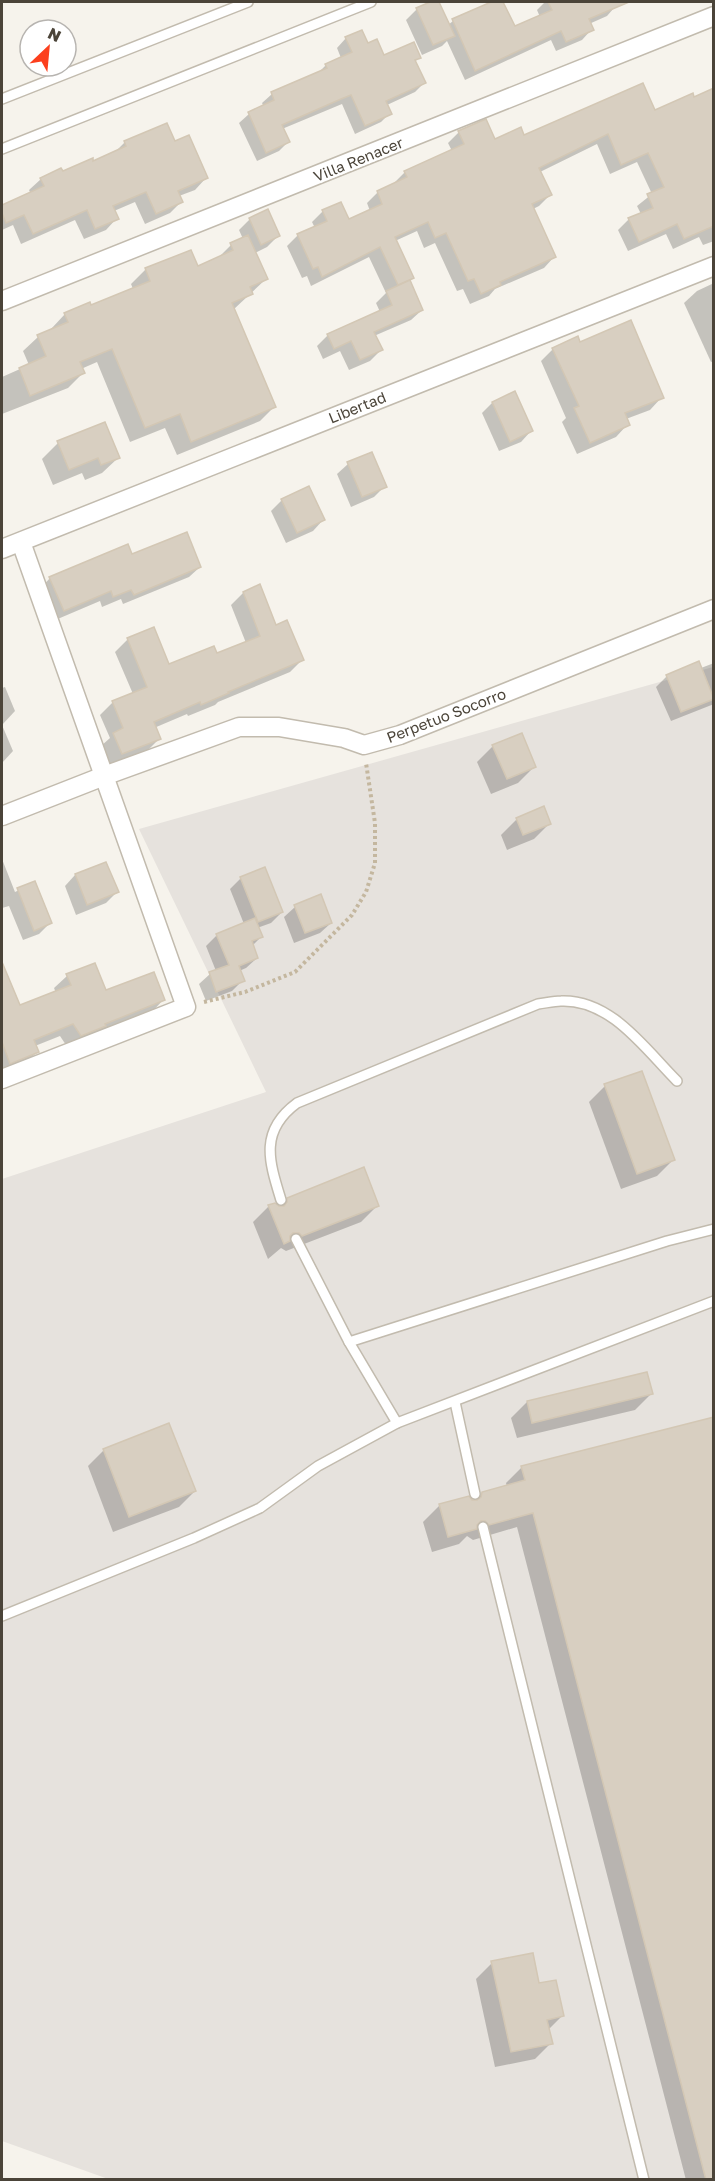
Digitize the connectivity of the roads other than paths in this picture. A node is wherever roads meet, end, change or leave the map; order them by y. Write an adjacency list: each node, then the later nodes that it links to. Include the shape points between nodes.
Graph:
1 (248, 2): 4 (lane)
2 (371, 2): 5 (lane)
3 (714, 16): 7 (street, Villa Renacer)
4 (2, 99)
5 (2, 149)
6 (714, 266): 8 (street, Libertad)
7 (2, 302)
8 (21, 542): 9 (street, Libertad); 11 (street)
9 (2, 549)
10 (714, 609): 11 (street, Perpetuo Socorro, via 400,735 364,745 279,727 239,727)
11 (104, 776): 12 (street); 13 (street, via 186,1007)
12 (2, 816)
13 (2, 1079)
14 (676, 1081): 15 (lane, via 614,1017 563,1001 538,1004 297,1103 286,1111 269,1143 269,1161)
15 (281, 1200)
16 (714, 1229): 19 (lane)
17 (296, 1239): 19 (lane)
18 (714, 1301): 20 (lane)
19 (349, 1342): 21 (lane)
20 (455, 1402): 21 (lane); 22 (lane)
21 (397, 1423): 24 (lane, via 318,1466 260,1508)
22 (475, 1494)
23 (483, 1527): 25 (lane)
24 (2, 1616)
25 (644, 2180)

